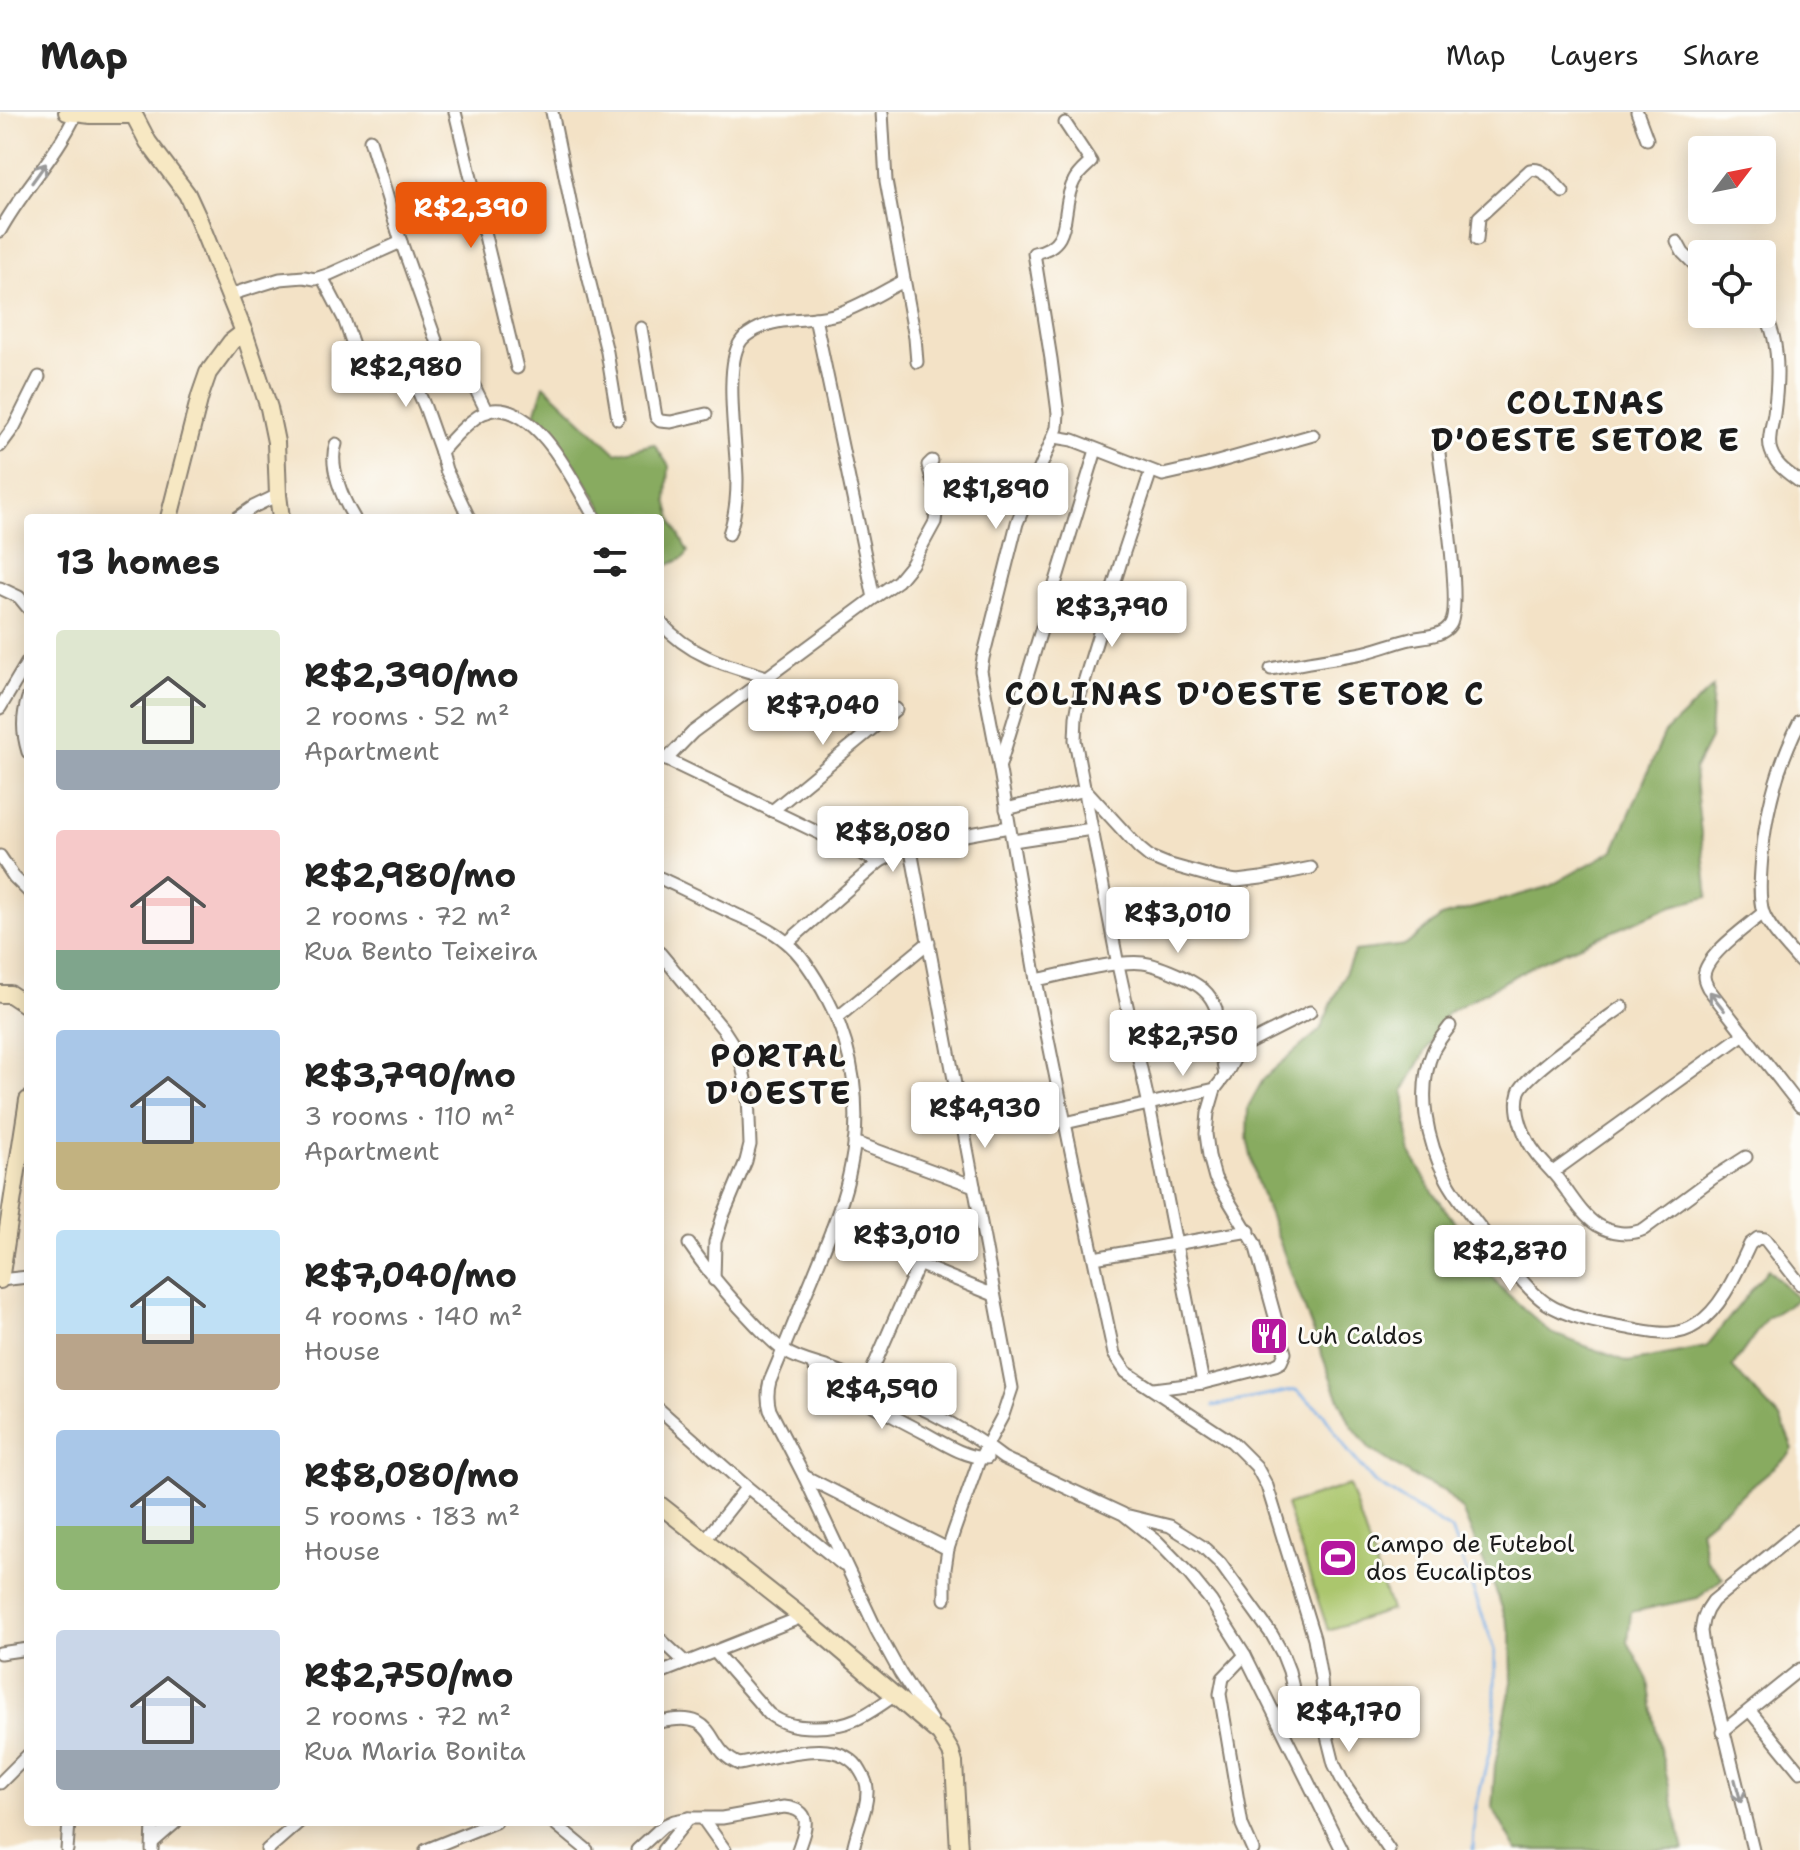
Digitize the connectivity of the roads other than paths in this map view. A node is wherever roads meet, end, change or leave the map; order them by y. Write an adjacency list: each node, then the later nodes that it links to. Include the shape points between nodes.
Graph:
1 (455, 112): 26 (street)
2 (552, 112): 30 (street)
3 (882, 112): 17 (street, via 886,181)
4 (1637, 112): 8 (street)
5 (72, 113): 6 (main road); 11 (street, one-way to 5, via 60,144)
6 (137, 114): 18 (main road, via 148,142 187,194)
7 (1065, 123): 32 (street, via 1091,162 1071,188 1061,236 1055,245 1034,253 1058,413)
8 (1647, 139)
9 (370, 140): 13 (street)
10 (1563, 192): 12 (street, via 1534,168 1479,217)
11 (0, 231)
12 (1477, 240)
13 (401, 242): 16 (street); 28 (street, via 438,346 469,376)
14 (1677, 242): 15 (street)
15 (1688, 258)
16 (322, 277): 18 (street, via 280,279); 24 (street)
17 (904, 281): 19 (street, via 843,312); 25 (street)
18 (229, 295): 22 (main road)
19 (815, 318): 48 (street, via 764,325 739,342 732,389 736,507); 50 (street)
20 (641, 328): 29 (street, via 656,417 671,422)
21 (1770, 328): 40 (street, via 1776,393 1769,448 1783,470)
22 (244, 332): 41 (main road, via 269,408); 42 (main road, via 208,373)
23 (402, 354): 36 (street)
24 (358, 359)
25 (917, 362)
26 (517, 368)
27 (39, 377): 34 (street)
28 (487, 412): 36 (street); 47 (street, via 506,411 532,424 549,441)
29 (706, 414)
30 (618, 419)
31 (1313, 435): 39 (street, via 1171,474)
32 (1055, 437): 35 (street); 63 (street, via 1017,523 983,658 982,684)
33 (336, 444): 45 (street, via 333,459)
34 (0, 446)
35 (1096, 450): 39 (street); 63 (street)
36 (441, 452): 46 (street)
37 (1439, 453): 54 (street, via 1455,581 1452,623 1440,633 1360,654)
38 (932, 461): 50 (street, via 928,465 938,498 935,522 912,564)
39 (1151, 471): 64 (street, via 1080,695 1075,740)
40 (1800, 482)
41 (278, 495): 43 (street); 44 (main road)
42 (170, 514)
43 (243, 514)
44 (280, 514)
45 (352, 514)
46 (467, 514)
47 (593, 514)
48 (729, 534)
49 (0, 588): 51 (street)
50 (874, 598): 55 (street)
51 (24, 603)
52 (664, 626): 55 (street, via 696,652)
53 (24, 668): 56 (street)
54 (1271, 669)
55 (767, 677): 61 (street)
56 (0, 708)
57 (896, 709): 66 (street)
58 (24, 712): 60 (street)
59 (1800, 721): 76 (street, via 1770,799 1762,841)
60 (24, 738)
61 (664, 757)
62 (664, 758): 66 (street)
63 (999, 765): 65 (street)
64 (1086, 790): 65 (street); 68 (street); 73 (street, via 1139,848 1167,864 1237,881)
65 (1006, 809): 67 (street)
66 (772, 811): 72 (street)
67 (1009, 827): 69 (street); 70 (street)
68 (1092, 829): 69 (street); 81 (street)
69 (1013, 841): 82 (street)
70 (910, 845): 72 (street); 78 (street)
71 (0, 856): 75 (street)
72 (879, 862): 77 (street)
73 (1311, 868)
74 (664, 880): 77 (street)
75 (24, 887)
76 (1763, 913): 80 (street); 89 (street, one-way to 76, via 1704,975 1715,955)
77 (788, 942): 87 (street)
78 (929, 942): 87 (street); 99 (street)
79 (664, 958): 108 (street, via 734,1046 748,1093 750,1145 715,1242)
80 (1800, 962)
81 (1118, 965): 82 (street); 90 (street, via 1156,966 1201,986 1216,1009); 92 (street)
82 (1036, 980): 94 (street)
83 (0, 994): 84 (main road)
84 (24, 1003)
85 (1622, 1007): 98 (street, via 1519,1089 1517,1105 1526,1137)
86 (1310, 1012): 90 (street, via 1241,1047)
87 (837, 1018): 96 (street, via 852,1067)
88 (1450, 1026): 109 (street, via 1433,1050 1424,1093 1440,1164 1481,1229 1546,1303 1612,1326 1682,1331 1716,1307 1758,1238 1765,1239)
89 (1744, 1034): 93 (street); 98 (street)
90 (1225, 1076): 91 (street)
91 (1215, 1089): 92 (street); 101 (street, via 1206,1134 1209,1156 1215,1178)
92 (1149, 1105): 94 (street); 102 (street)
93 (1800, 1106)
94 (1065, 1123): 104 (street)
95 (24, 1126): 107 (main road)
96 (854, 1142): 99 (street); 100 (street)
97 (1746, 1157): 98 (street, via 1633,1234 1610,1231 1586,1217)
98 (1553, 1172)
99 (974, 1186): 110 (street)
100 (832, 1229): 105 (street); 111 (street)
101 (1249, 1231): 102 (street); 113 (street, via 1285,1353 1275,1365)
102 (1176, 1243): 104 (street); 113 (street)
103 (689, 1244): 108 (street)
104 (1094, 1258): 115 (street, via 1114,1354 1126,1372)
105 (919, 1263): 110 (street); 114 (street)
106 (24, 1277): 107 (street)
107 (0, 1280)
108 (714, 1280): 111 (street)
109 (1800, 1284)
110 (994, 1295): 117 (street, via 1012,1388)
111 (783, 1350): 112 (street); 120 (street, via 767,1400)
112 (806, 1361): 114 (street); 118 (street, via 865,1402)
113 (1203, 1383): 115 (street)
114 (866, 1384): 117 (street)
115 (1154, 1389): 143 (street, via 1248,1455 1264,1479 1316,1647)
116 (664, 1414): 121 (street)
117 (987, 1446): 118 (street); 119 (street)
118 (980, 1458): 119 (street); 126 (street)
119 (1003, 1458): 123 (street)
120 (804, 1476): 126 (street); 127 (street)
121 (747, 1487): 125 (street); 127 (street)
122 (664, 1508): 125 (main road)
123 (1123, 1514): 134 (street, via 1189,1574); 142 (street, via 1170,1526 1220,1563 1282,1653)
124 (1800, 1530): 140 (street, via 1707,1610 1701,1631)
125 (704, 1541): 129 (main road)
126 (948, 1549): 128 (street)
127 (846, 1568): 146 (street, via 900,1673)
128 (945, 1599)
129 (802, 1617): 132 (street); 138 (main road)
130 (664, 1643): 135 (street)
131 (24, 1650): 133 (street)
132 (715, 1652): 135 (street); 138 (street, via 769,1714 796,1727 849,1723)
133 (0, 1653)
134 (1245, 1655): 144 (street); 168 (street, via 1223,1678 1220,1694 1242,1825)
135 (686, 1663): 137 (street)
136 (1800, 1669): 139 (street)
137 (664, 1671)
138 (895, 1695): 146 (main road)
139 (1750, 1711): 140 (street); 145 (street); 148 (street)
140 (1718, 1712): 145 (street)
141 (664, 1721): 166 (street, via 698,1722 739,1764 827,1750 850,1759 859,1767 867,1790)
142 (1301, 1723): 143 (street); 144 (street)
143 (1324, 1724): 170 (street, via 1344,1784)
144 (1281, 1726): 169 (street)
145 (1722, 1732): 171 (street, one-way to 171)
146 (940, 1734): 167 (main road, via 954,1763)
147 (24, 1759): 149 (street)
148 (1800, 1772)
149 (0, 1783)
150 (689, 1818): 151 (street); 162 (street, via 669,1823); 163 (street)
151 (703, 1819): 164 (street); 165 (street, via 794,1808 807,1824)
152 (69, 1826): 158 (street)
153 (172, 1826): 157 (street)
154 (294, 1826): 159 (street)
155 (485, 1826): 160 (street)
156 (558, 1826): 161 (street)
157 (153, 1846)
158 (67, 1850)
159 (267, 1850)
160 (426, 1850)
161 (587, 1850)
162 (637, 1850)
163 (663, 1850)
164 (725, 1850)
165 (798, 1850)
166 (853, 1850)
167 (959, 1850)
168 (1253, 1850)
169 (1342, 1850)
170 (1389, 1850)
171 (1753, 1850)

